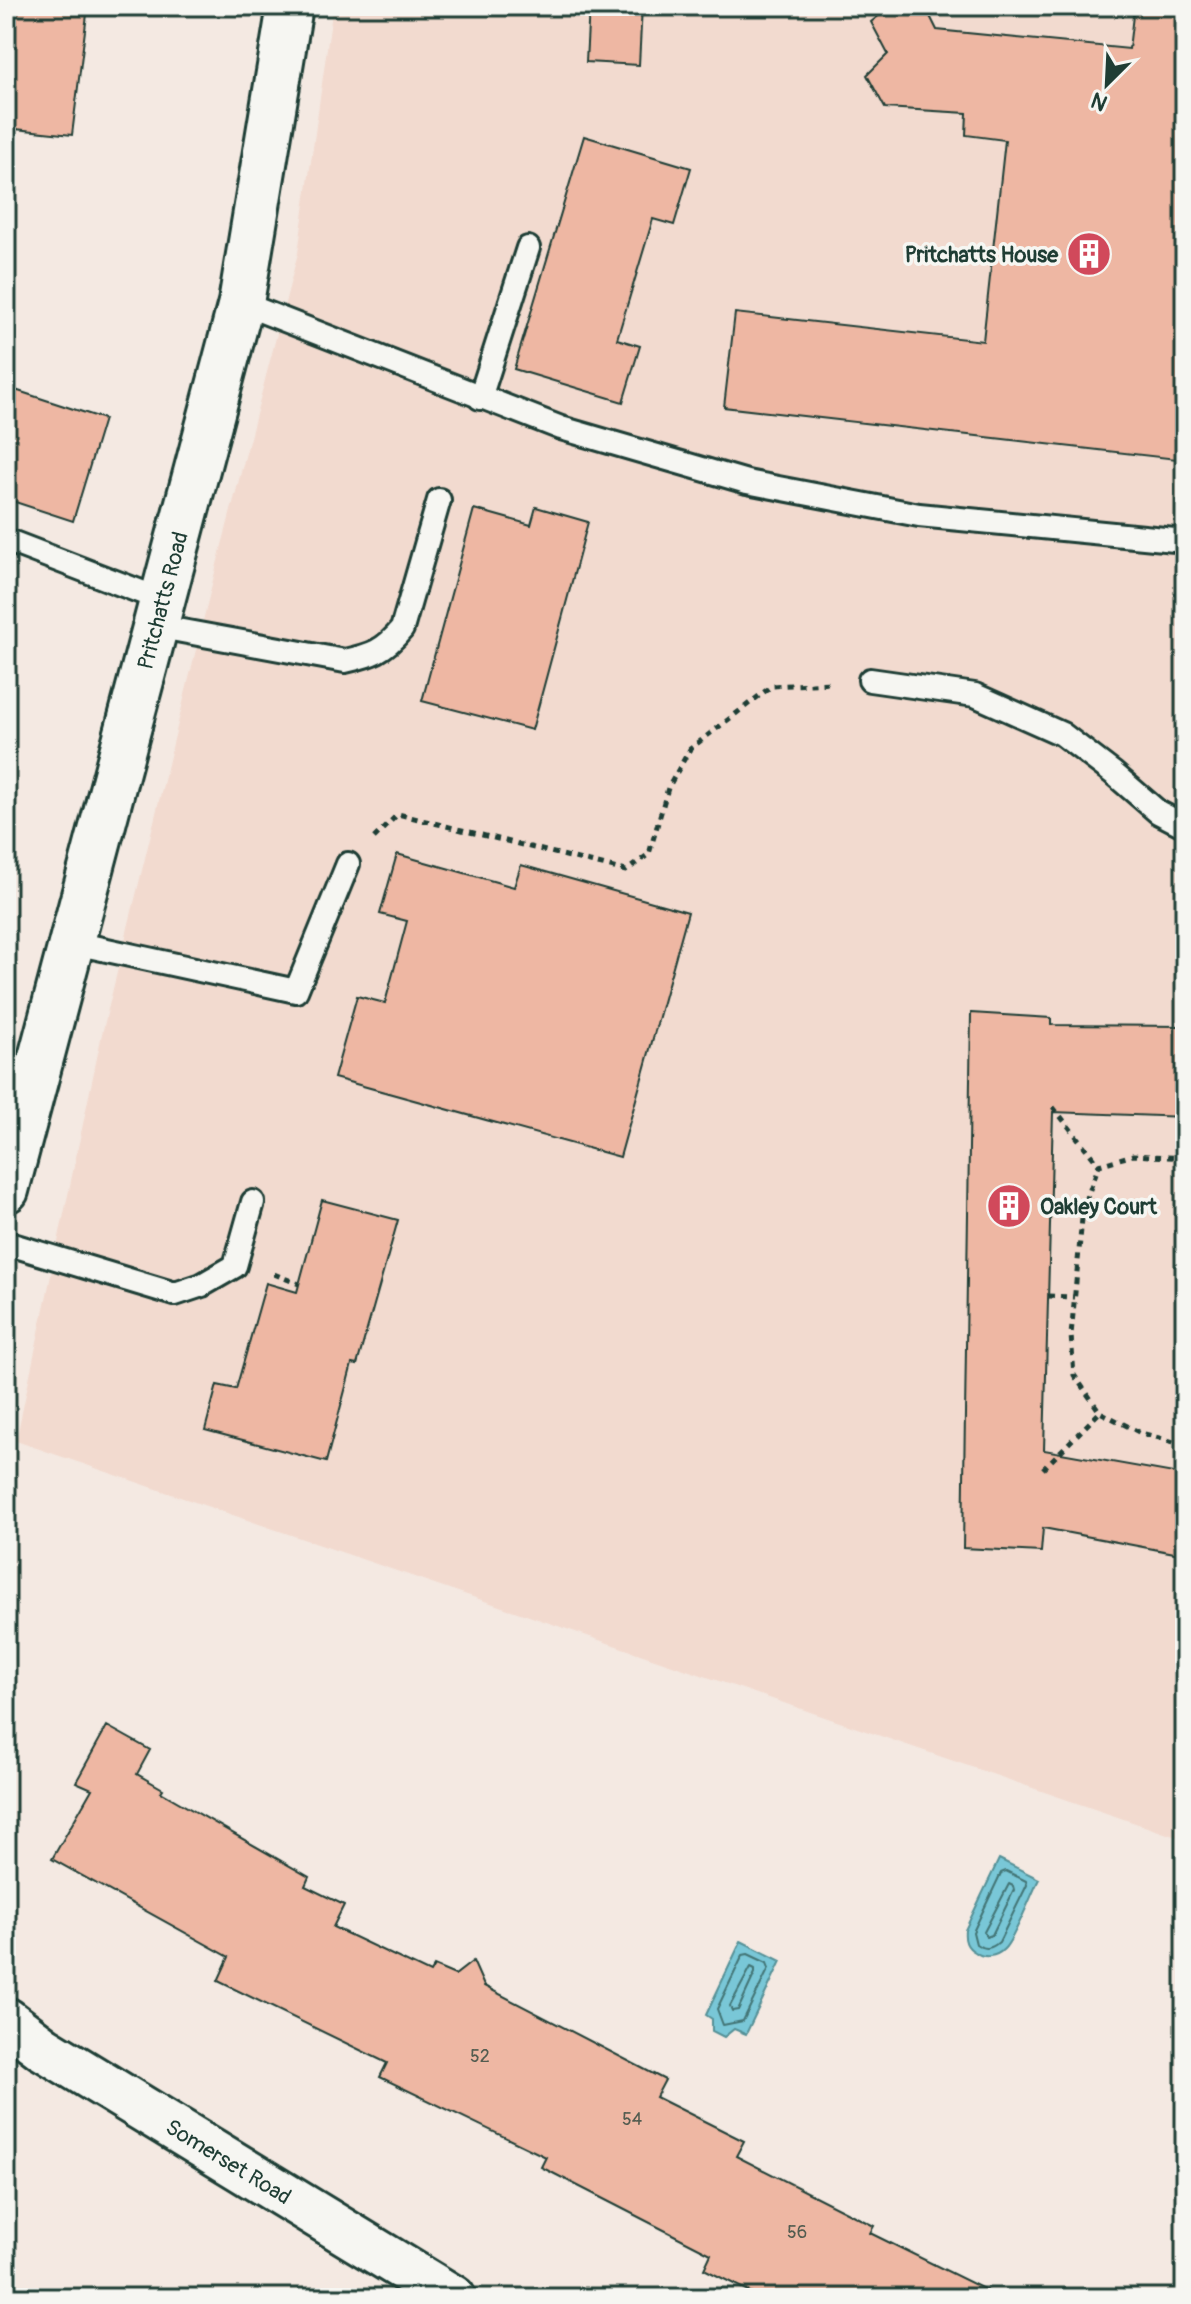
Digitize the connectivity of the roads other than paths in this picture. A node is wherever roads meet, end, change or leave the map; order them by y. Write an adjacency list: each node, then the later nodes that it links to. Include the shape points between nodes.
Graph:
1 (290, 6): 3 (street, Pritchatts Road)
2 (528, 248): 4 (lane)
3 (241, 303): 4 (lane); 8 (street, Pritchatts Road)
4 (480, 398): 7 (lane, via 561,428 763,485 919,515)
5 (439, 500): 8 (lane, via 402,629 389,646 372,655 345,661)
6 (6, 540): 8 (lane)
7 (1185, 541)
8 (159, 613): 12 (street, Pritchatts Road)
9 (870, 680): 10 (lane, via 975,695 1062,734 1158,812)
10 (1185, 826)
11 (348, 864): 12 (lane, via 296,991)
12 (70, 942): 13 (street, Pritchatts Road)
13 (6, 1190)
14 (253, 1202): 15 (lane, via 235,1266 175,1294)
15 (6, 1243)
16 (6, 2020): 17 (street, Somerset Road, via 43,2048)
17 (453, 2298)

